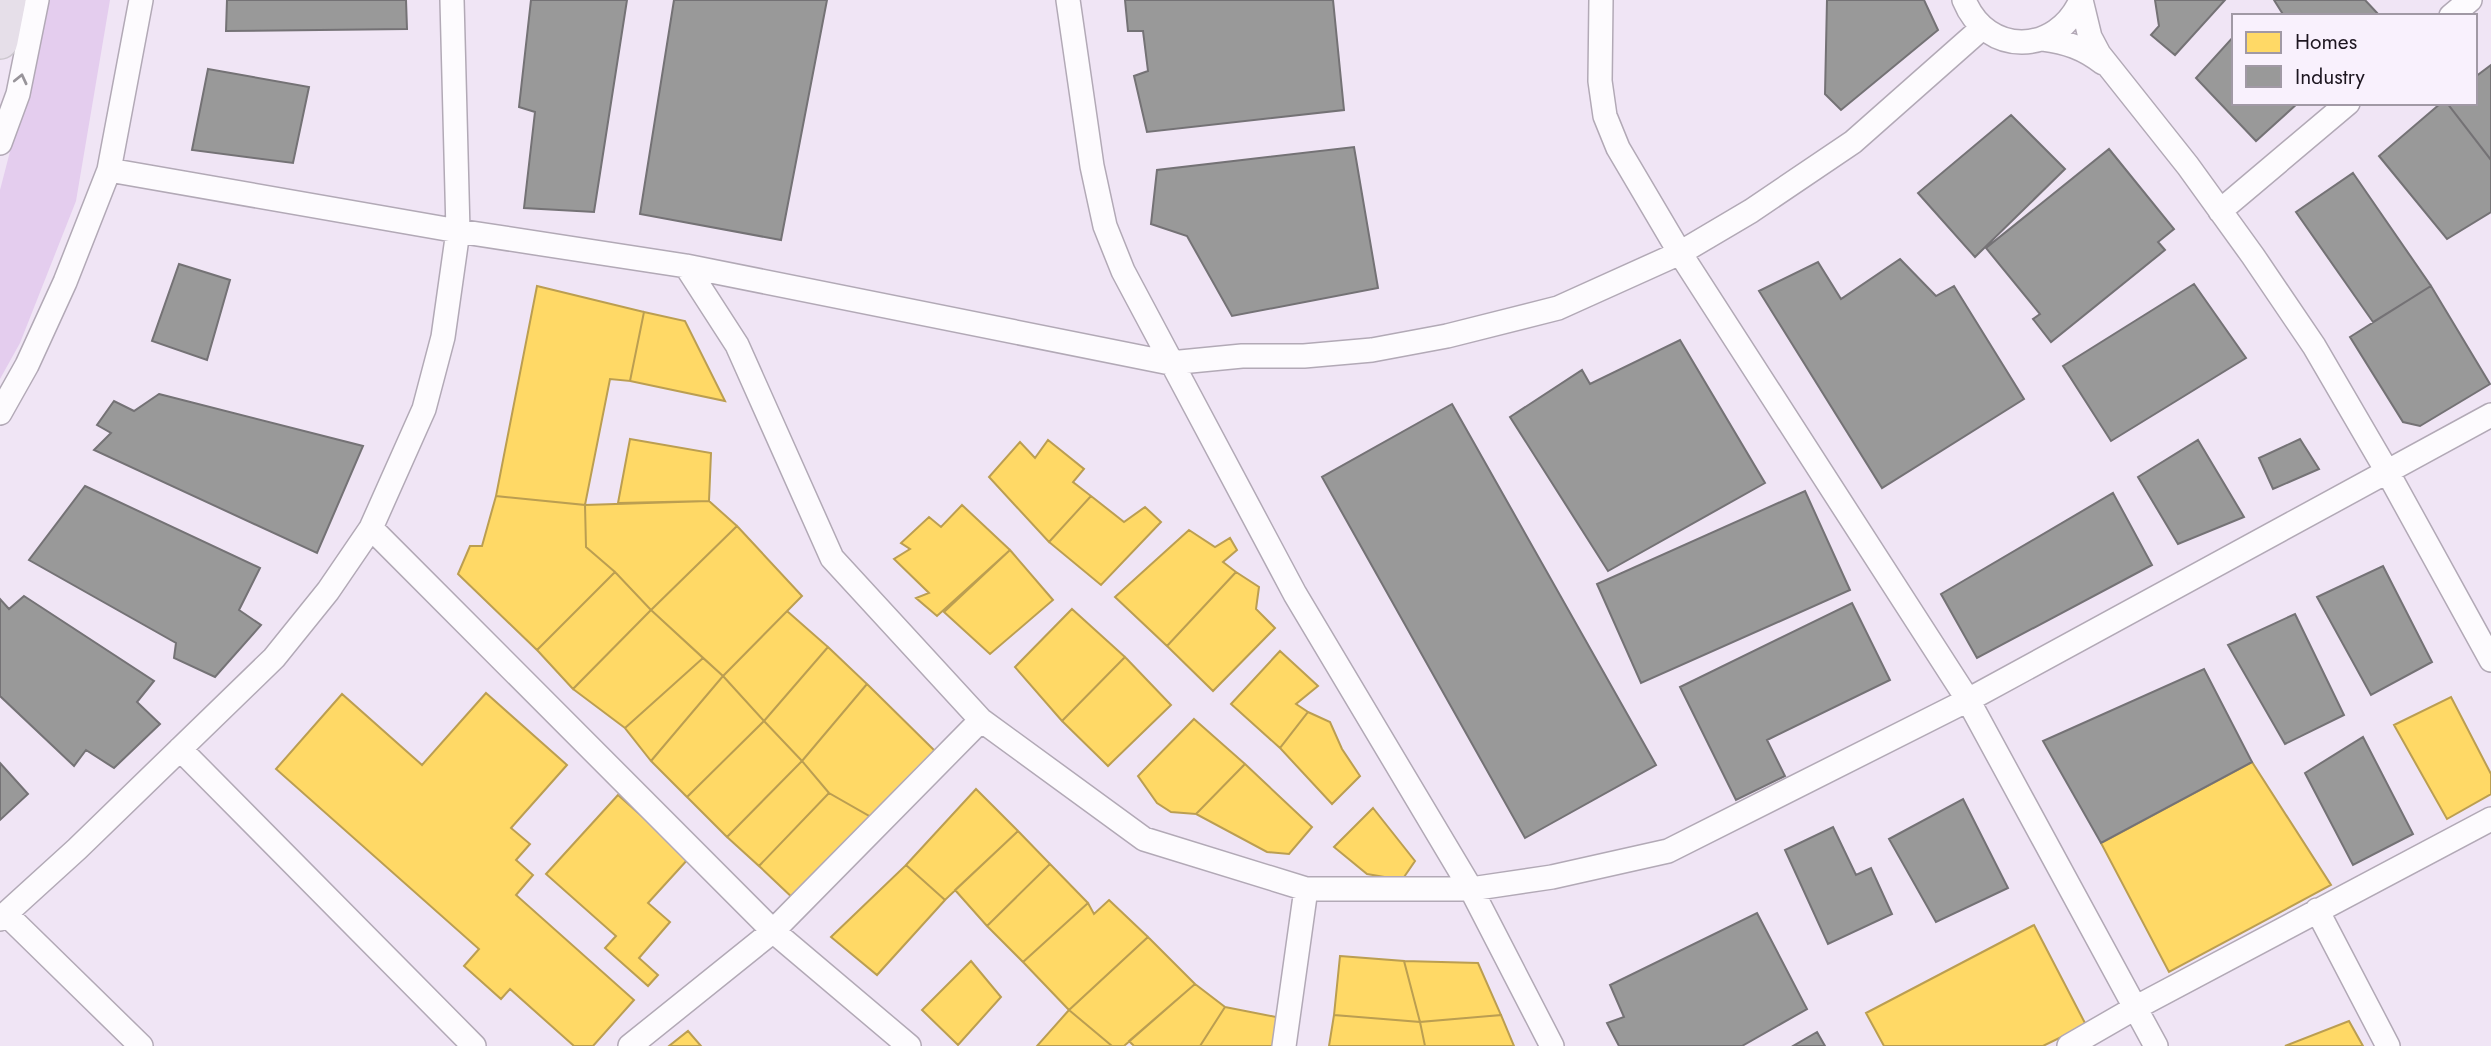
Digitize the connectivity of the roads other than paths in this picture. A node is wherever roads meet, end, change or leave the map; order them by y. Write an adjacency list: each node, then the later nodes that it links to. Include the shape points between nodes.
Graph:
1 (8, 0): 13 (highway)
2 (37, 0): 16 (street, one-way to 2, via 18,94)
3 (141, 0): 17 (street)
4 (453, 0): 19 (street)
5 (1068, 0): 22 (street, via 1105,226)
6 (1601, 0): 20 (street, via 1600,81 1605,116 1618,148)
7 (1964, 0): 11 (street)
8 (2081, 0): 12 (street, via 2066,24); 14 (street, via 2090,37)
9 (2470, 0): 10 (street)
10 (2453, 14)
11 (1982, 28): 12 (street, via 2011,41); 20 (street, via 1853,142)
12 (2043, 39): 14 (street, via 2080,48)
13 (0, 41)
14 (2111, 69): 18 (street)
15 (2346, 105): 18 (street)
16 (0, 143)
17 (109, 170): 19 (street); 23 (street, via 65,282)
18 (2220, 211): 25 (street, via 2314,346)
19 (458, 231): 21 (street); 26 (street, via 443,337 424,409)
20 (1680, 253): 22 (street, via 1558,308 1447,336 1372,350); 28 (street)
21 (686, 266): 22 (street); 29 (street, via 737,345 832,558)
22 (1170, 363): 33 (street, via 1295,594)
23 (0, 413)
24 (2491, 415): 25 (street)
25 (2388, 473): 27 (street); 28 (street)
26 (371, 528): 30 (street, via 274,657); 36 (street)
27 (2491, 660)
28 (1968, 700): 33 (street, via 1668,851 1552,877); 37 (street)
29 (981, 720): 32 (street, via 1144,839); 36 (street)
30 (180, 749): 35 (street); 39 (street)
31 (2491, 819): 34 (street)
32 (1306, 889): 33 (street); 42 (street)
33 (1471, 889): 43 (street)
34 (2317, 910): 37 (street); 46 (street)
35 (3, 917): 38 (street)
36 (773, 931): 40 (street); 41 (street)
37 (2135, 1008): 44 (street); 45 (street)
38 (141, 1046)
39 (474, 1046)
40 (630, 1046)
41 (909, 1046)
42 (1284, 1046)
43 (1552, 1046)
44 (2069, 1046)
45 (2156, 1046)
46 (2388, 1046)

